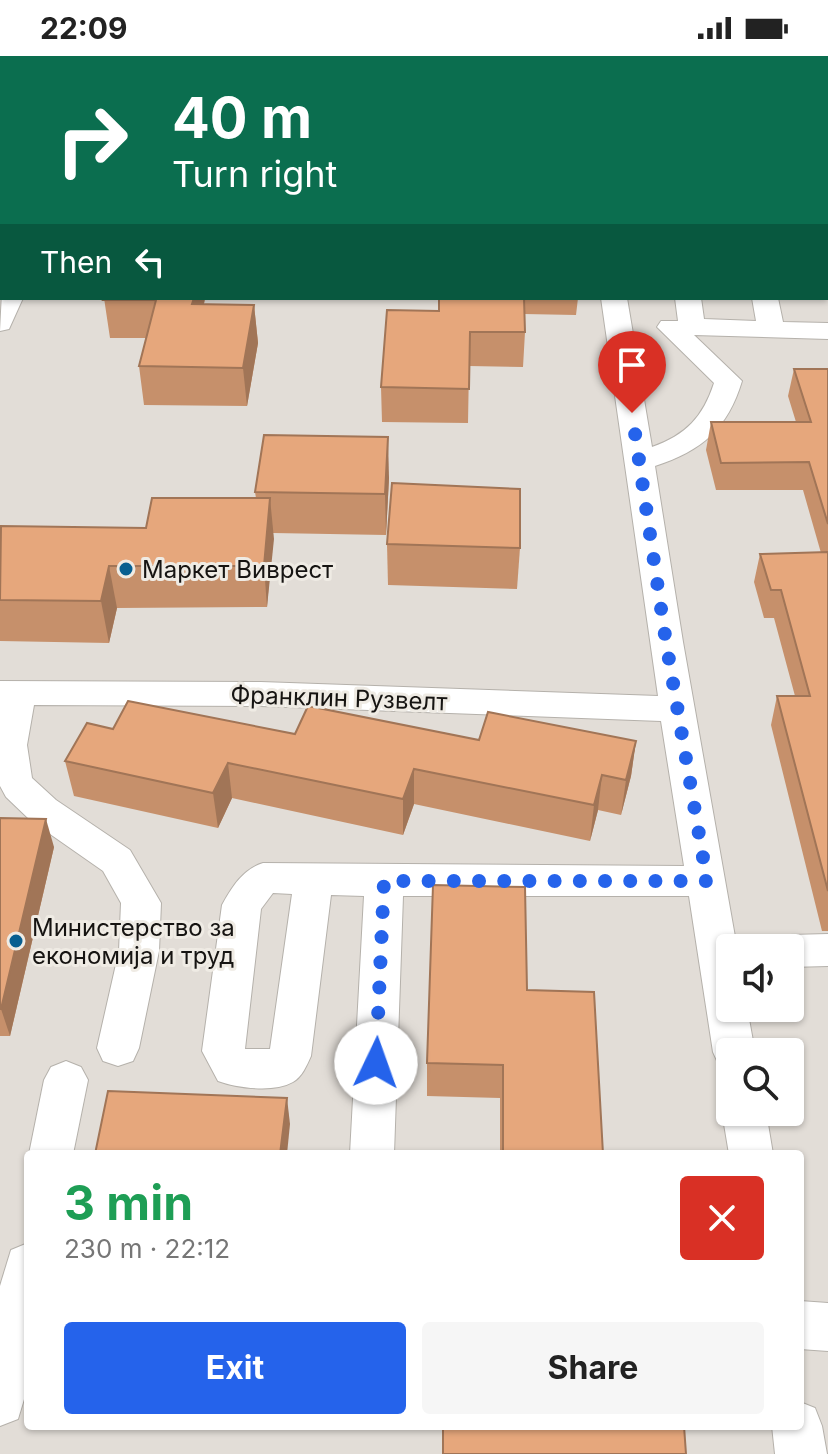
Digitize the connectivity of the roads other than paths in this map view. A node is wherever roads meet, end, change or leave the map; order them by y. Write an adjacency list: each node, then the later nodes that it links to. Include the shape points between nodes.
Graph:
1 (9, 300): 5 (street)
2 (688, 300): 6 (street)
3 (765, 300): 7 (street)
4 (616, 313): 6 (street); 9 (street)
5 (0, 323)
6 (681, 327): 7 (street); 9 (street, via 728,381 722,408 677,450)
7 (771, 330): 8 (street)
8 (828, 331)
9 (640, 461): 11 (street)
10 (10, 693): 11 (street, Франклин Рузвелт, via 261,694); 18 (street, via 13,779 78,837 115,858 143,906)
11 (679, 709): 14 (street)
12 (314, 879): 13 (street)
13 (384, 881): 14 (street); 22 (street)
14 (707, 881): 15 (street)
15 (720, 934)
16 (828, 950): 17 (street)
17 (804, 951)
18 (118, 1048)
19 (66, 1080): 21 (street)
20 (746, 1126): 23 (street)
21 (52, 1150)
22 (372, 1150)
23 (750, 1150)
24 (24, 1295): 27 (street)
25 (804, 1325): 26 (street)
26 (828, 1327)
27 (11, 1388)
28 (798, 1430): 29 (street)
29 (801, 1454)

